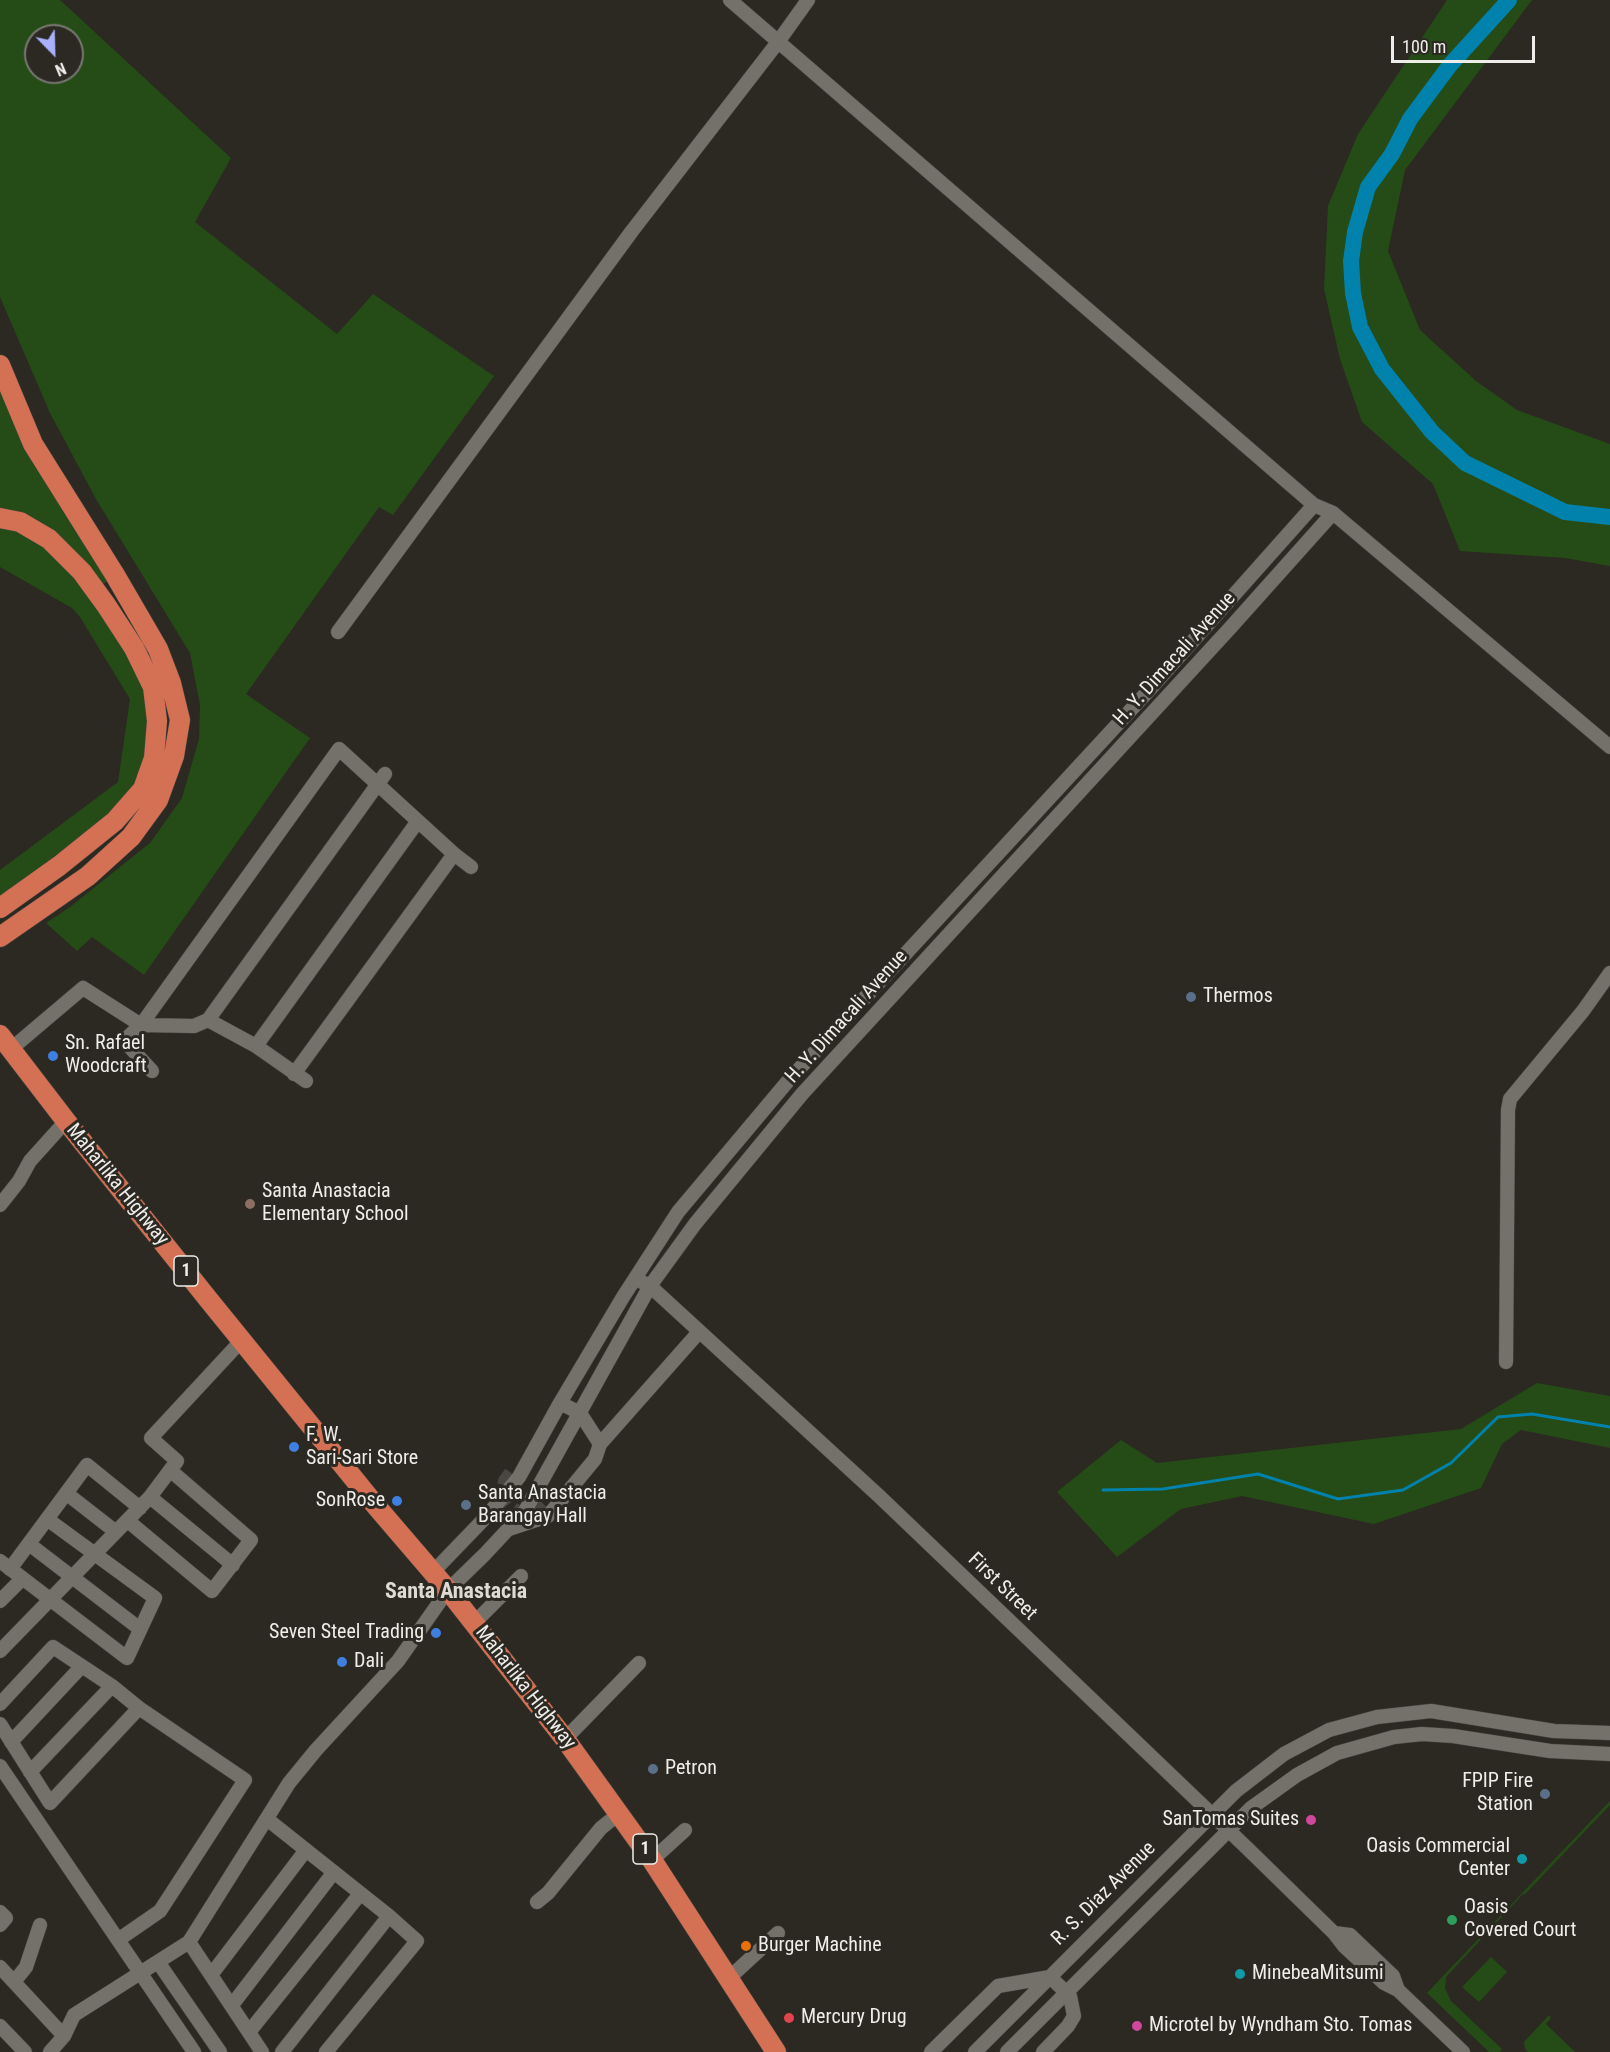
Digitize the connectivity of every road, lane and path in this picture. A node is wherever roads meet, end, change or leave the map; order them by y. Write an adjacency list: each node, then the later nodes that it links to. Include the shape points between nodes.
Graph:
1 (730, 0): 3 (street)
2 (808, 0): 3 (street)
3 (778, 42): 5 (street); 8 (street, via 632,231)
4 (0, 365): 15 (highway, via 33,444 158,649 180,720 174,756 158,800 131,837 88,876)
5 (1314, 505): 6 (street); 22 (street, H. Y. Dimacali Avenue)
6 (1333, 513): 9 (street); 23 (street, H. Y. Dimacali Avenue)
7 (0, 518): 14 (highway, via 20,522 49,539 82,572 134,648 153,687 158,721 154,758 143,789 115,821)
8 (338, 632)
9 (1610, 747)
10 (381, 778): 11 (street); 17 (street); 18 (street, via 339,749)
11 (418, 821): 12 (street); 20 (street)
12 (454, 854): 13 (street); 20 (street, via 300,1077)
13 (471, 867)
14 (0, 908)
15 (0, 937)
16 (1610, 973): 30 (street, via 1510,1099)
17 (208, 1020): 18 (street, via 194,1026); 20 (street)
18 (141, 1024): 19 (street, via 83,988); 21 (street, via 127,1038 128,1045)
19 (6, 1042): 24 (highway, Maharlika Highway / 1)
20 (256, 1046)
21 (153, 1071)
22 (788, 1082): 23 (street); 26 (street, H. Y. Dimacali Avenue, via 678,1212)
23 (802, 1094): 27 (street, H. Y. Dimacali Avenue, via 695,1224)
24 (66, 1121): 25 (street, via 30,1161); 29 (highway, Maharlika Highway / 1)
25 (0, 1205)
26 (635, 1278): 27 (street, First Street); 31 (street, H. Y. Dimacali Avenue)
27 (650, 1286): 28 (street, First Street); 32 (street, H. Y. Dimacali Avenue)
28 (699, 1332): 34 (street); 75 (street, First Street, via 879,1496)
29 (242, 1340): 36 (street, via 151,1438 177,1461); 52 (highway, Maharlika Highway / 1)
30 (1506, 1362)
31 (560, 1403): 32 (street); 33 (street, H. Y. Dimacali Avenue)
32 (580, 1413): 34 (street); 44 (street, H. Y. Dimacali Avenue, via 525,1511)
33 (548, 1425): 37 (street); 46 (street, H. Y. Dimacali Avenue, via 519,1477)
34 (600, 1444): 35 (street)
35 (595, 1459): 40 (street, via 576,1470); 44 (street, via 548,1516)
36 (170, 1470): 39 (street); 51 (street, via 251,1540)
37 (511, 1473)
38 (66, 1493): 41 (street, via 87,1465); 42 (street); 45 (street)
39 (150, 1497): 41 (street); 51 (street)
40 (546, 1503)
41 (140, 1508): 43 (street)
42 (47, 1519): 47 (street); 49 (street)
43 (128, 1521): 45 (street); 51 (street, via 212,1591)
44 (507, 1530): 48 (street, H. Y. Dimacali Avenue)
45 (116, 1532): 49 (street)
46 (469, 1536): 48 (street); 52 (street, H. Y. Dimacali Avenue)
47 (29, 1544): 50 (street); 54 (street)
48 (485, 1554): 56 (street, H. Y. Dimacali Avenue)
49 (95, 1555): 54 (street); 60 (street, via 155,1598)
50 (5, 1565): 55 (street)
51 (233, 1565)
52 (433, 1572): 56 (highway, Maharlika Highway / 1)
53 (521, 1576): 59 (street)
54 (71, 1578): 57 (street); 60 (street)
55 (22, 1579): 57 (street); 58 (street)
56 (448, 1590): 59 (highway, Maharlika Highway / 1); 76 (street, H. Y. Dimacali Avenue, via 398,1661 289,1783)
57 (50, 1600): 60 (street, via 127,1658); 61 (street)
58 (0, 1601)
59 (474, 1623): 69 (highway, Maharlika Highway / 1)
60 (140, 1629)
61 (0, 1651)
62 (639, 1664): 69 (street)
63 (82, 1666): 64 (street); 65 (street, via 53,1647); 70 (street)
64 (112, 1686): 66 (street); 73 (street)
65 (0, 1704)
66 (139, 1708): 73 (street, via 50,1803); 91 (street, via 245,1780 160,1911)
67 (0, 1724): 70 (street)
68 (1610, 1733): 75 (street, R. S. Diaz Avenue, via 1554,1731 1431,1711 1377,1717 1329,1730 1284,1754)
69 (566, 1738): 74 (highway, Maharlika Highway / 1)
70 (11, 1742): 73 (street)
71 (1610, 1754): 78 (street, via 1550,1751 1453,1736 1394,1737 1337,1753 1297,1775 1251,1808)
72 (0, 1766): 91 (street)
73 (30, 1772)
74 (620, 1813): 80 (highway, Maharlika Highway / 1); 83 (street, via 601,1828)
75 (1211, 1815): 78 (street, First Street); 84 (street, R. S. Diaz Avenue)
76 (267, 1819): 79 (street); 92 (street, H. Y. Dimacali Avenue)
77 (685, 1830): 80 (street)
78 (1229, 1831): 89 (street); 117 (street, First Street, via 1344,1946 1384,1983 1398,1990)
79 (306, 1850): 81 (street); 96 (street)
80 (652, 1860): 98 (highway, Maharlika Highway / 1)
81 (334, 1872): 82 (street); 101 (street)
82 (360, 1894): 86 (street); 103 (street)
83 (537, 1902)
84 (1115, 1911): 89 (street); 97 (street, R. S. Diaz Avenue)
85 (0, 1912): 87 (street, via 6,1918)
86 (388, 1916): 110 (street); 111 (street, via 417,1941)
87 (0, 1925)
88 (40, 1925): 99 (street, via 26,1967)
89 (1131, 1927): 100 (street)
90 (778, 1933): 98 (street)
91 (118, 1940): 95 (street)
92 (189, 1942): 93 (street); 96 (street)
93 (158, 1962): 95 (street); 108 (street)
94 (0, 1967): 99 (street)
95 (140, 1973): 104 (street, via 74,2015); 107 (street)
96 (211, 1975): 101 (street)
97 (1050, 1977): 100 (street); 113 (street, via 998,1986); 114 (street, R. S. Diaz Avenue)
98 (728, 1978): 112 (highway, Maharlika Highway / 1)
99 (14, 1982): 104 (street)
100 (1067, 1991): 115 (street); 116 (street, via 1074,2016)
101 (232, 2005): 103 (street)
102 (0, 2026): 105 (street)
103 (249, 2032): 109 (street)
104 (64, 2036): 106 (street)
105 (25, 2052)
106 (50, 2052)
107 (194, 2052)
108 (220, 2052)
109 (262, 2052)
110 (282, 2052)
111 (326, 2052)
112 (776, 2052)
113 (931, 2052)
114 (975, 2052)
115 (1007, 2052)
116 (1042, 2052)
117 (1463, 2052)

